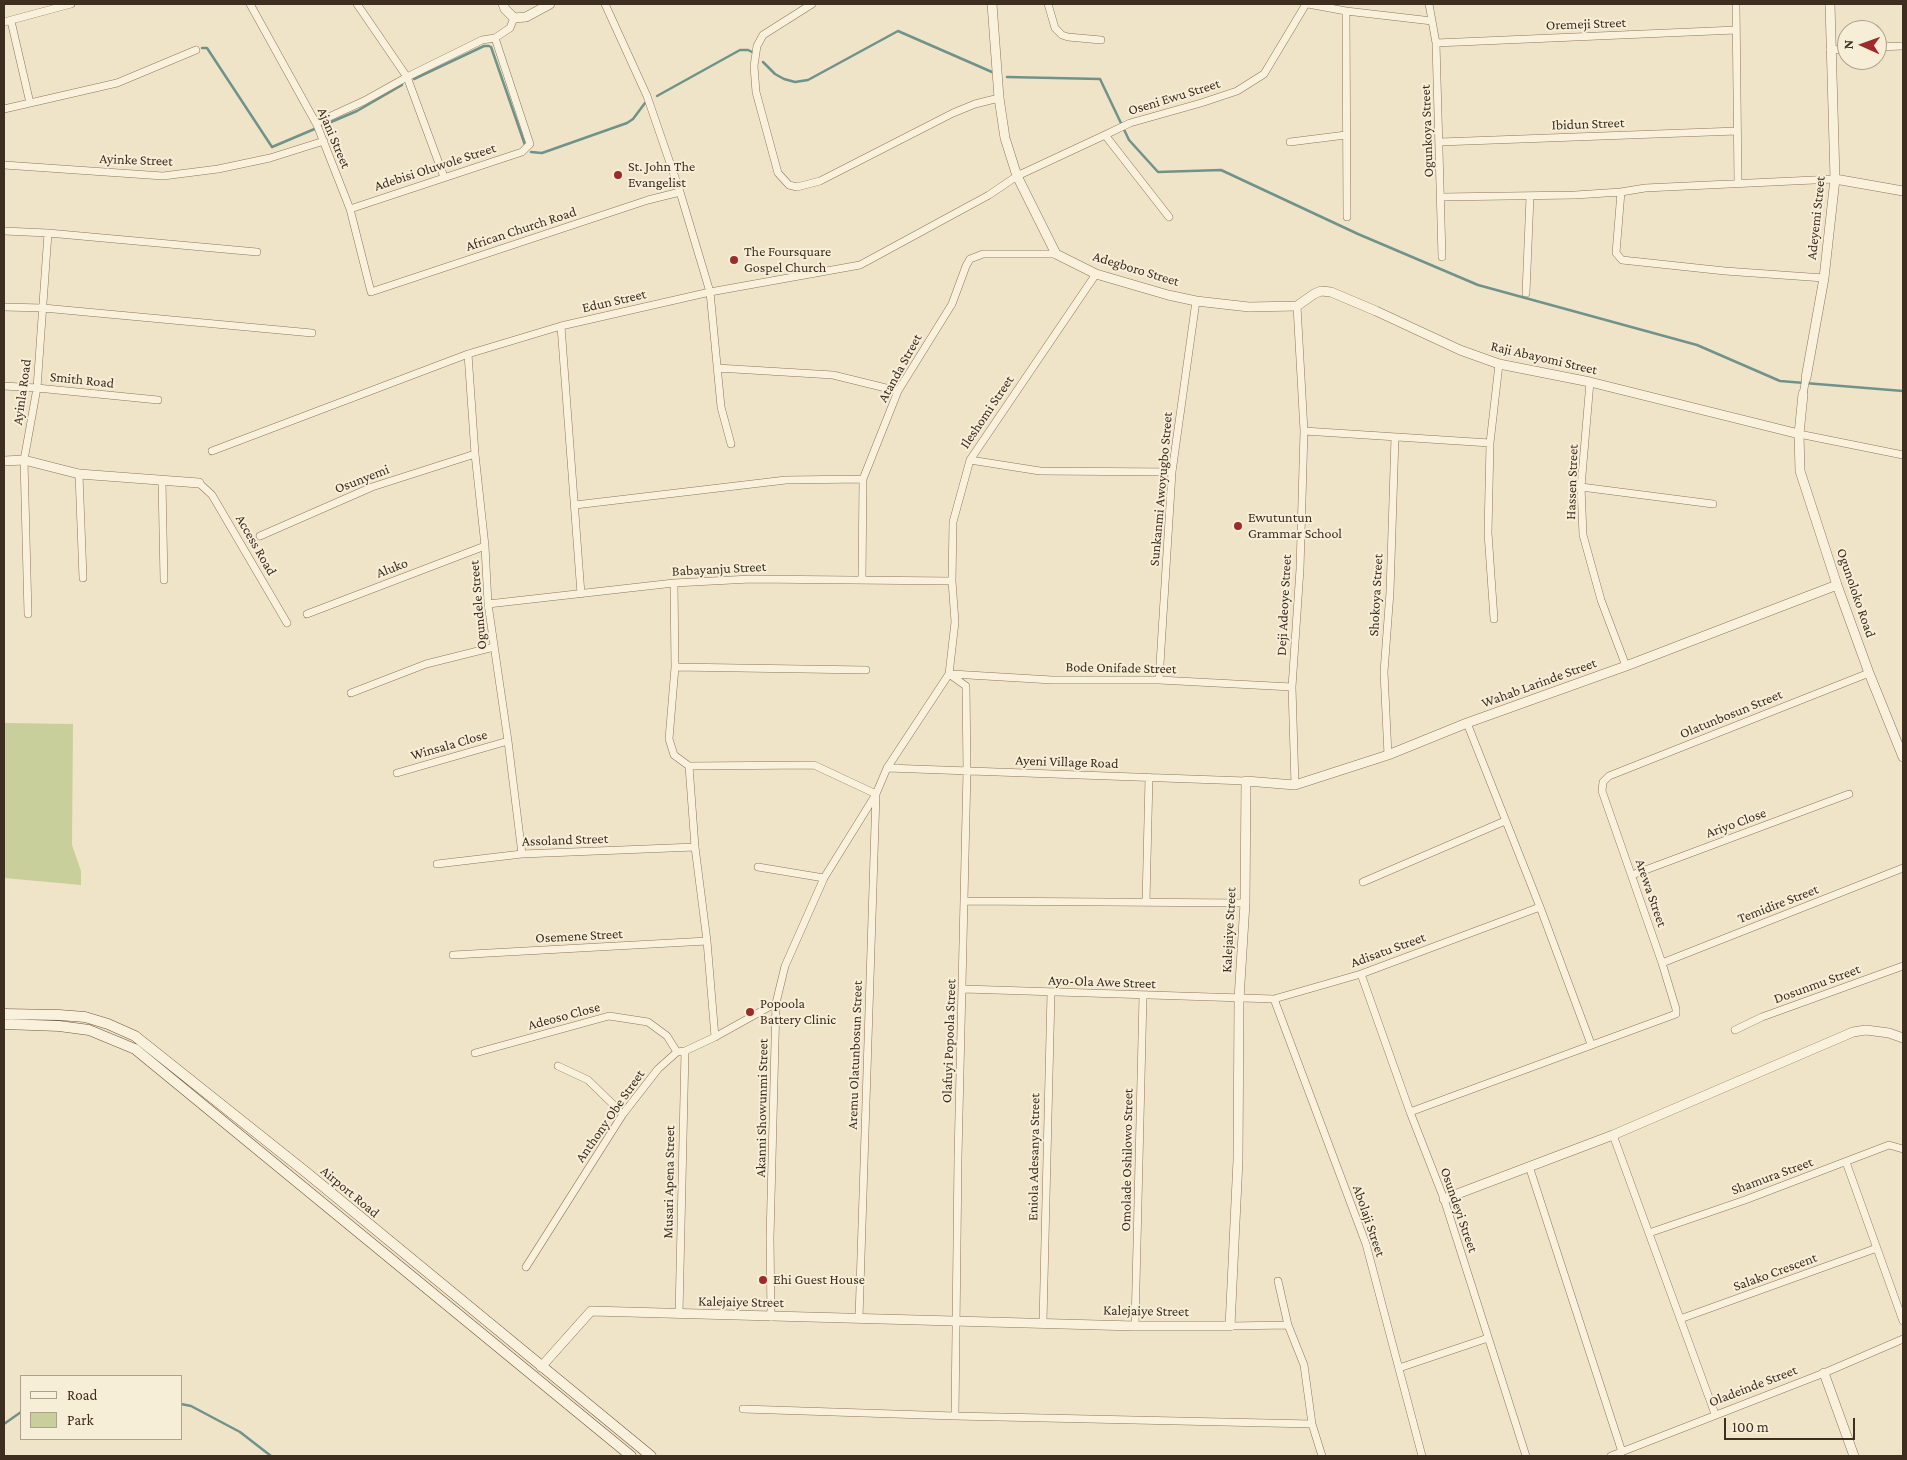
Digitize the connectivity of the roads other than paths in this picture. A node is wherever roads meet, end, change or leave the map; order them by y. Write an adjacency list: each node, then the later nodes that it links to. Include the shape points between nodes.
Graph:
1 (70, 4): 17 (street)
2 (250, 4): 31 (street, Ajani Street)
3 (358, 4): 27 (street)
4 (503, 4): 15 (street)
5 (550, 4): 15 (street, via 526,17)
6 (605, 4): 44 (street, via 647,96)
7 (812, 4): 28 (street, via 763,35 757,46 754,66 756,92 778,174 789,185 797,187 820,181 953,113)
8 (992, 4): 28 (street)
9 (1048, 4): 20 (street, via 1055,28 1062,35)
10 (1307, 4): 14 (street); 33 (street, Oseni Ewu Street, via 1264,74 1237,91)
11 (1429, 4): 16 (street, Ogunkoya Street)
12 (1736, 4): 18 (street)
13 (1830, 4): 25 (street, Adeyemi Street)
14 (1346, 12): 16 (street); 34 (street)
15 (514, 18): 19 (street, via 510,28)
16 (1432, 21): 21 (street, Ogunkoya Street)
17 (8, 22): 29 (street)
18 (1736, 30): 21 (street, Oremeji Street); 32 (street)
19 (495, 38): 27 (street, via 482,40); 40 (street, Adebisi Oluwole Street, via 530,144 522,152)
20 (1100, 40)
21 (1436, 43): 37 (street, Ogunkoya Street)
22 (1903, 46): 23 (street)
23 (1887, 47)
24 (196, 50): 29 (street, via 116,83)
25 (1830, 50): 26 (street); 41 (street, Adeyemi Street)
26 (1837, 50)
27 (407, 77): 31 (street); 40 (street)
28 (999, 98): 39 (street, via 1005,138)
29 (30, 103): 30 (street)
30 (4, 109)
31 (317, 126): 35 (street, Ajani Street)
32 (1737, 131): 37 (street, Ibidun Street); 42 (street)
33 (1104, 134): 39 (street, Oseni Ewu Street); 49 (street)
34 (1346, 135): 36 (street); 50 (street)
35 (324, 141): 38 (street, Ayinke Street, via 270,158 163,176); 48 (street, Ajani Street)
36 (1290, 142)
37 (1440, 142): 47 (street, Ogunkoya Street)
38 (4, 165)
39 (1016, 176): 54 (street); 59 (street, Edun Street, via 989,195 860,265)
40 (444, 177): 48 (street, Adebisi Oluwole Street)
41 (1835, 179): 42 (street); 43 (street); 57 (street, Adeyemi Street)
42 (1738, 182): 45 (street)
43 (1903, 191)
44 (680, 192): 58 (street, African Church Road); 59 (street)
45 (1621, 192): 46 (street); 57 (street, via 1616,253 1622,260)
46 (1530, 197): 47 (street); 60 (street)
47 (1442, 198): 55 (street, Ogunkoya Street)
48 (350, 209): 58 (street, Ajani Street)
49 (1169, 217)
50 (1347, 217)
51 (4, 231): 52 (street)
52 (48, 233): 53 (street); 64 (street, Ayinla Road)
53 (257, 252)
54 (1056, 254): 56 (street, Adegboro Street); 74 (street, Atanda Street, via 983,254 970,259 952,304)
55 (1442, 257)
56 (1096, 274): 61 (street, Adegboro Street); 86 (street, Ileshomi Street)
57 (1824, 278): 70 (street, Adeyemi Street)
58 (371, 292)
59 (710, 292): 65 (street, Edun Street); 69 (street)
60 (1526, 293)
61 (1196, 301): 62 (street, Adegboro Street); 88 (street, Sunkanmi Awoyugbo Street)
62 (1297, 306): 68 (street, Raji Abayomi Street, via 1321,291 1331,292); 77 (street, Deji Adeoye Street)
63 (4, 307): 64 (street)
64 (43, 308): 66 (street); 73 (street, Ayinla Road)
65 (561, 326): 67 (street, Edun Street); 95 (street)
66 (312, 334)
67 (468, 354): 82 (street, Edun Street); 83 (street, Ogundele Street)
68 (1498, 364): 71 (street, Raji Abayomi Street); 80 (street)
69 (717, 368): 74 (street, via 833,375); 81 (street, via 721,406)
70 (1806, 378): 75 (street, Adeyemi Street)
71 (1590, 382): 78 (street, Raji Abayomi Street); 93 (street, Hassen Street)
72 (4, 386): 73 (street, Smith Road)
73 (37, 388): 76 (street, Smith Road); 85 (street, Ayinla Road)
74 (898, 391): 90 (street, Atanda Street)
75 (1803, 394): 78 (street, Adeyemi Street)
76 (158, 400)
77 (1304, 431): 79 (street); 117 (street, Deji Adeoye Street)
78 (1799, 434): 84 (street); 103 (street, Ogunoloko Road, via 1800,470)
79 (1395, 437): 80 (street); 121 (street, Shokoya Street, via 1384,672)
80 (1490, 443): 108 (street, via 1488,533)
81 (731, 444)
82 (212, 452)
83 (475, 454): 96 (street, Osunyemi, via 372,487); 97 (street, Ogundele Street)
84 (1903, 455)
85 (24, 460): 87 (street); 89 (street); 106 (street, Ayinla Road)
86 (970, 460): 88 (street, via 1040,471); 101 (street, Ileshomi Street, via 953,522)
87 (4, 461)
88 (1172, 472): 116 (street, Sunkanmi Awoyugbo Street)
89 (80, 474): 91 (street); 98 (street)
90 (863, 479): 95 (street, via 786,480); 99 (street, Atanda Street)
91 (162, 480): 92 (street); 100 (street)
92 (199, 483): 109 (street, Access Road, via 212,495)
93 (1581, 487): 94 (street); 111 (street, Hassen Street, via 1583,535 1601,600)
94 (1712, 504)
95 (575, 505): 104 (street)
96 (260, 536)
97 (485, 546): 105 (street, Ogundele Street); 107 (street, Aluko)
98 (83, 578)
99 (862, 579): 101 (street, Babayanju Street); 102 (street, Babayanju Street)
100 (164, 580)
101 (952, 581): 115 (street, Ileshomi Street, via 955,622)
102 (674, 583): 104 (street, Babayanju Street); 112 (street)
103 (1837, 585): 111 (street, Wahab Larinde Street); 114 (street, Ogunoloko Road)
104 (581, 594): 105 (street, Babayanju Street)
105 (488, 604): 110 (street, Ogundele Street)
106 (28, 614)
107 (307, 614)
108 (1494, 618)
109 (287, 623)
110 (494, 647): 118 (street, via 426,664); 120 (street, Ogundele Street)
111 (1626, 666): 119 (street, Wahab Larinde Street)
112 (675, 667): 113 (street); 123 (street, via 670,739 674,755)
113 (866, 670)
114 (1869, 673): 122 (street, Ogunoloko Road); 129 (street, Olatunbosun Street, via 1609,776)
115 (949, 674): 116 (street, Bode Onifade Street, via 1052,680); 124 (street, Akanni Showunmi Street); 125 (street, Olafuyi Popoola Street, via 966,686)
116 (1159, 680): 117 (street, Bode Onifade Street)
117 (1292, 687): 130 (street, Deji Adeoye Street)
118 (351, 693)
119 (1467, 723): 121 (street, Wahab Larinde Street); 133 (street)
120 (508, 741): 126 (street, Winsala Close); 135 (street, Ogundele Street)
121 (1388, 755): 130 (street, Wahab Larinde Street)
122 (1903, 758)
123 (689, 766): 131 (street, via 814,765); 134 (street)
124 (887, 768): 125 (street, Ayeni Village Road); 131 (street, Akanni Showunmi Street)
125 (967, 771): 127 (street, Ayeni Village Road); 142 (street, Olafuyi Popoola Street)
126 (396, 773)
127 (1149, 777): 128 (street, Ayeni Village Road); 143 (street)
128 (1246, 781): 130 (street, Wahab Larinde Street); 144 (street, Kalejaiye Street)
129 (1603, 782): 139 (street, Arewa Street, via 1602,791)
130 (1295, 784)
131 (876, 794): 140 (street, Akanni Showunmi Street); 179 (street, Aremu Olatunbosun Street)
132 (1849, 794): 139 (street, Ariyo Close)
133 (1505, 821): 141 (street); 145 (street)
134 (695, 847): 135 (street, Assoland Street); 146 (street)
135 (522, 854): 136 (street, Assoland Street)
136 (437, 864)
137 (758, 867): 140 (street)
138 (1903, 868): 148 (street, Temidire Street)
139 (1632, 875): 148 (street, Arewa Street)
140 (824, 878): 156 (street, Akanni Showunmi Street, via 785,966)
141 (1363, 882)
142 (966, 901): 143 (street); 151 (street, Olafuyi Popoola Street)
143 (1146, 902): 144 (street)
144 (1245, 903): 154 (street, Kalejaiye Street)
145 (1540, 907): 150 (street, Adisatu Street); 162 (street)
146 (708, 942): 147 (street, Osemene Street); 160 (street)
147 (453, 955)
148 (1662, 963): 162 (street, Arewa Street, via 1676,1014)
149 (1903, 966): 159 (street, Dosunmu Street, via 1762,1017)
150 (1361, 974): 155 (street, Adisatu Street); 166 (street, Osundeyi Street)
151 (964, 989): 152 (street, Ayo-Ola Awe Street); 182 (street, Olafuyi Popoola Street)
152 (1051, 993): 153 (street, Ayo-Ola Awe Street); 183 (street, Eniola Adesanya Street)
153 (1143, 996): 154 (street, Ayo-Ola Awe Street); 185 (street, Omolade Oshilowo Street)
154 (1239, 999): 155 (street, Adisatu Street); 186 (street, Kalejaiye Street, via 1238,1160)
155 (1274, 999): 190 (street, Abolaji Street, via 1366,1244)
156 (776, 1003): 160 (street, Anthony Obe Street); 178 (street, Akanni Showunmi Street)
157 (4, 1014): 189 (main road, Airport Road, via 85,1017 135,1036)
158 (4, 1024): 197 (main road, Airport Road, via 89,1030 135,1049)
159 (1738, 1029)
160 (715, 1037): 163 (street, Anthony Obe Street)
161 (1903, 1038): 168 (street, via 1866,1030 1853,1032)
162 (1591, 1044): 166 (street)
163 (681, 1051): 164 (street, Adeoso Close, via 648,1022 609,1016); 167 (street, Anthony Obe Street, via 658,1069); 177 (street, Musari Apena Street)
164 (475, 1053)
165 (558, 1066): 167 (street, via 588,1080)
166 (1410, 1112): 172 (street, Osundeyi Street)
167 (623, 1114): 175 (street, Anthony Obe Street)
168 (1613, 1135): 171 (street); 173 (street)
169 (1903, 1149): 170 (street, Shamura Street, via 1888,1145)
170 (1846, 1162): 173 (street, Shamura Street); 174 (street)
171 (1529, 1166): 172 (street); 196 (street)
172 (1444, 1199): 187 (street, Osundeyi Street)
173 (1649, 1233): 180 (street)
174 (1877, 1248): 180 (street, Salako Crescent); 181 (street)
175 (526, 1267)
176 (1278, 1281): 184 (street)
177 (679, 1314): 178 (street, Kalejaiye Street); 189 (street, Kalejaiye Street, via 591,1311)
178 (771, 1317): 179 (street, Kalejaiye Street)
179 (859, 1318): 182 (street, Kalejaiye Street)
180 (1680, 1319): 193 (street)
181 (1903, 1320)
182 (956, 1321): 183 (street, Kalejaiye Street); 194 (street, Olafuyi Popoola Street)
183 (1043, 1322): 185 (street, Kalejaiye Street)
184 (1288, 1325): 186 (street); 195 (street, via 1304,1365)
185 (1135, 1326): 186 (street, Kalejaiye Street)
186 (1230, 1326)
187 (1488, 1338): 190 (street); 201 (street, Osundeyi Street)
188 (1903, 1339): 191 (street, Oladeinde Street)
189 (541, 1367): 198 (main road, Airport Road)
190 (1399, 1368): 200 (street, Abolaji Street)
191 (1824, 1373): 193 (street, Oladeinde Street); 203 (street)
192 (744, 1409): 194 (street)
193 (1715, 1414): 196 (street, Oladeinde Street)
194 (955, 1416): 195 (street)
195 (1312, 1424): 199 (street)
196 (1622, 1452): 202 (street, Oladeinde Street)
197 (631, 1456)
198 (651, 1456)
199 (1322, 1456)
200 (1422, 1456)
201 (1526, 1456)
202 (1611, 1456)
203 (1854, 1456)

